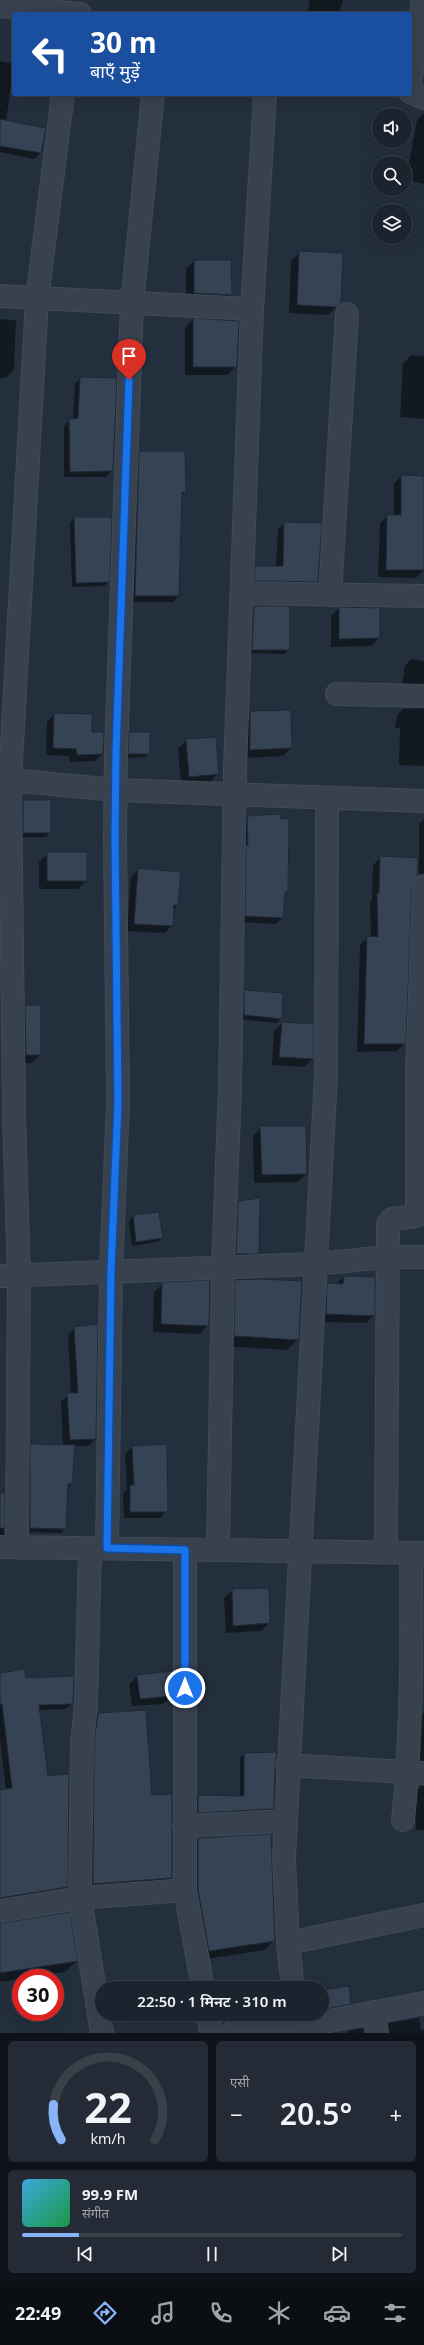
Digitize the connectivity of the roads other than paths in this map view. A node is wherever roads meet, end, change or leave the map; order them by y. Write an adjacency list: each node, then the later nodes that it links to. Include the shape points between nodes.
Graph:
1 (423, 0): 4 (street)
2 (0, 6): 3 (street)
3 (57, 12)
4 (412, 71)
5 (412, 93): 9 (street)
6 (63, 96): 11 (street)
7 (153, 96): 12 (street)
8 (265, 96): 13 (street)
9 (424, 98)
10 (0, 296): 11 (street)
11 (37, 298): 12 (street); 20 (street)
12 (132, 303): 13 (street); 21 (street)
13 (252, 309): 15 (street)
14 (347, 314): 16 (street)
15 (242, 593): 16 (street); 22 (street)
16 (330, 595): 17 (street)
17 (424, 596)
18 (337, 694): 19 (street)
19 (424, 696)
20 (5, 780): 21 (street); 26 (street)
21 (116, 790): 22 (street); 31 (street, via 118,1103)
22 (235, 795): 23 (street); 30 (street, via 230,1087)
23 (327, 798): 24 (street); 29 (street, via 326,1074)
24 (424, 801)
25 (424, 886): 28 (street, via 417,1074 417,1212 416,1216 411,1218 389,1220)
26 (7, 1115): 32 (street)
27 (424, 1257): 28 (street)
28 (388, 1258): 29 (street); 37 (street)
29 (314, 1264): 30 (street); 38 (street)
30 (223, 1267): 31 (street); 36 (street)
31 (111, 1271): 32 (street); 34 (street)
32 (10, 1275): 33 (street)
33 (9, 1548): 34 (street)
34 (98, 1548): 35 (street); 47 (street, via 82,1743)
35 (185, 1550): 36 (street); 45 (street)
36 (218, 1550): 38 (street)
37 (386, 1552): 38 (street); 39 (street)
38 (301, 1553): 41 (street)
39 (417, 1553): 40 (street)
40 (418, 1664): 42 (street)
41 (287, 1765): 42 (street); 44 (street)
42 (416, 1773): 43 (street)
43 (403, 1820)
44 (285, 1821): 45 (street); 50 (street)
45 (184, 1826): 46 (street)
46 (185, 1890): 47 (street); 51 (street)
47 (80, 1898): 48 (street); 57 (street)
48 (0, 1911)
49 (424, 1915): 50 (street)
50 (288, 1943): 52 (street)
51 (202, 1981)
52 (292, 1981)
53 (424, 2003): 54 (street)
54 (374, 2012): 56 (street); 60 (street)
55 (209, 2021): 58 (street)
56 (297, 2025): 59 (street)
57 (102, 2033)
58 (212, 2033)
59 (232, 2033)
60 (377, 2033)

